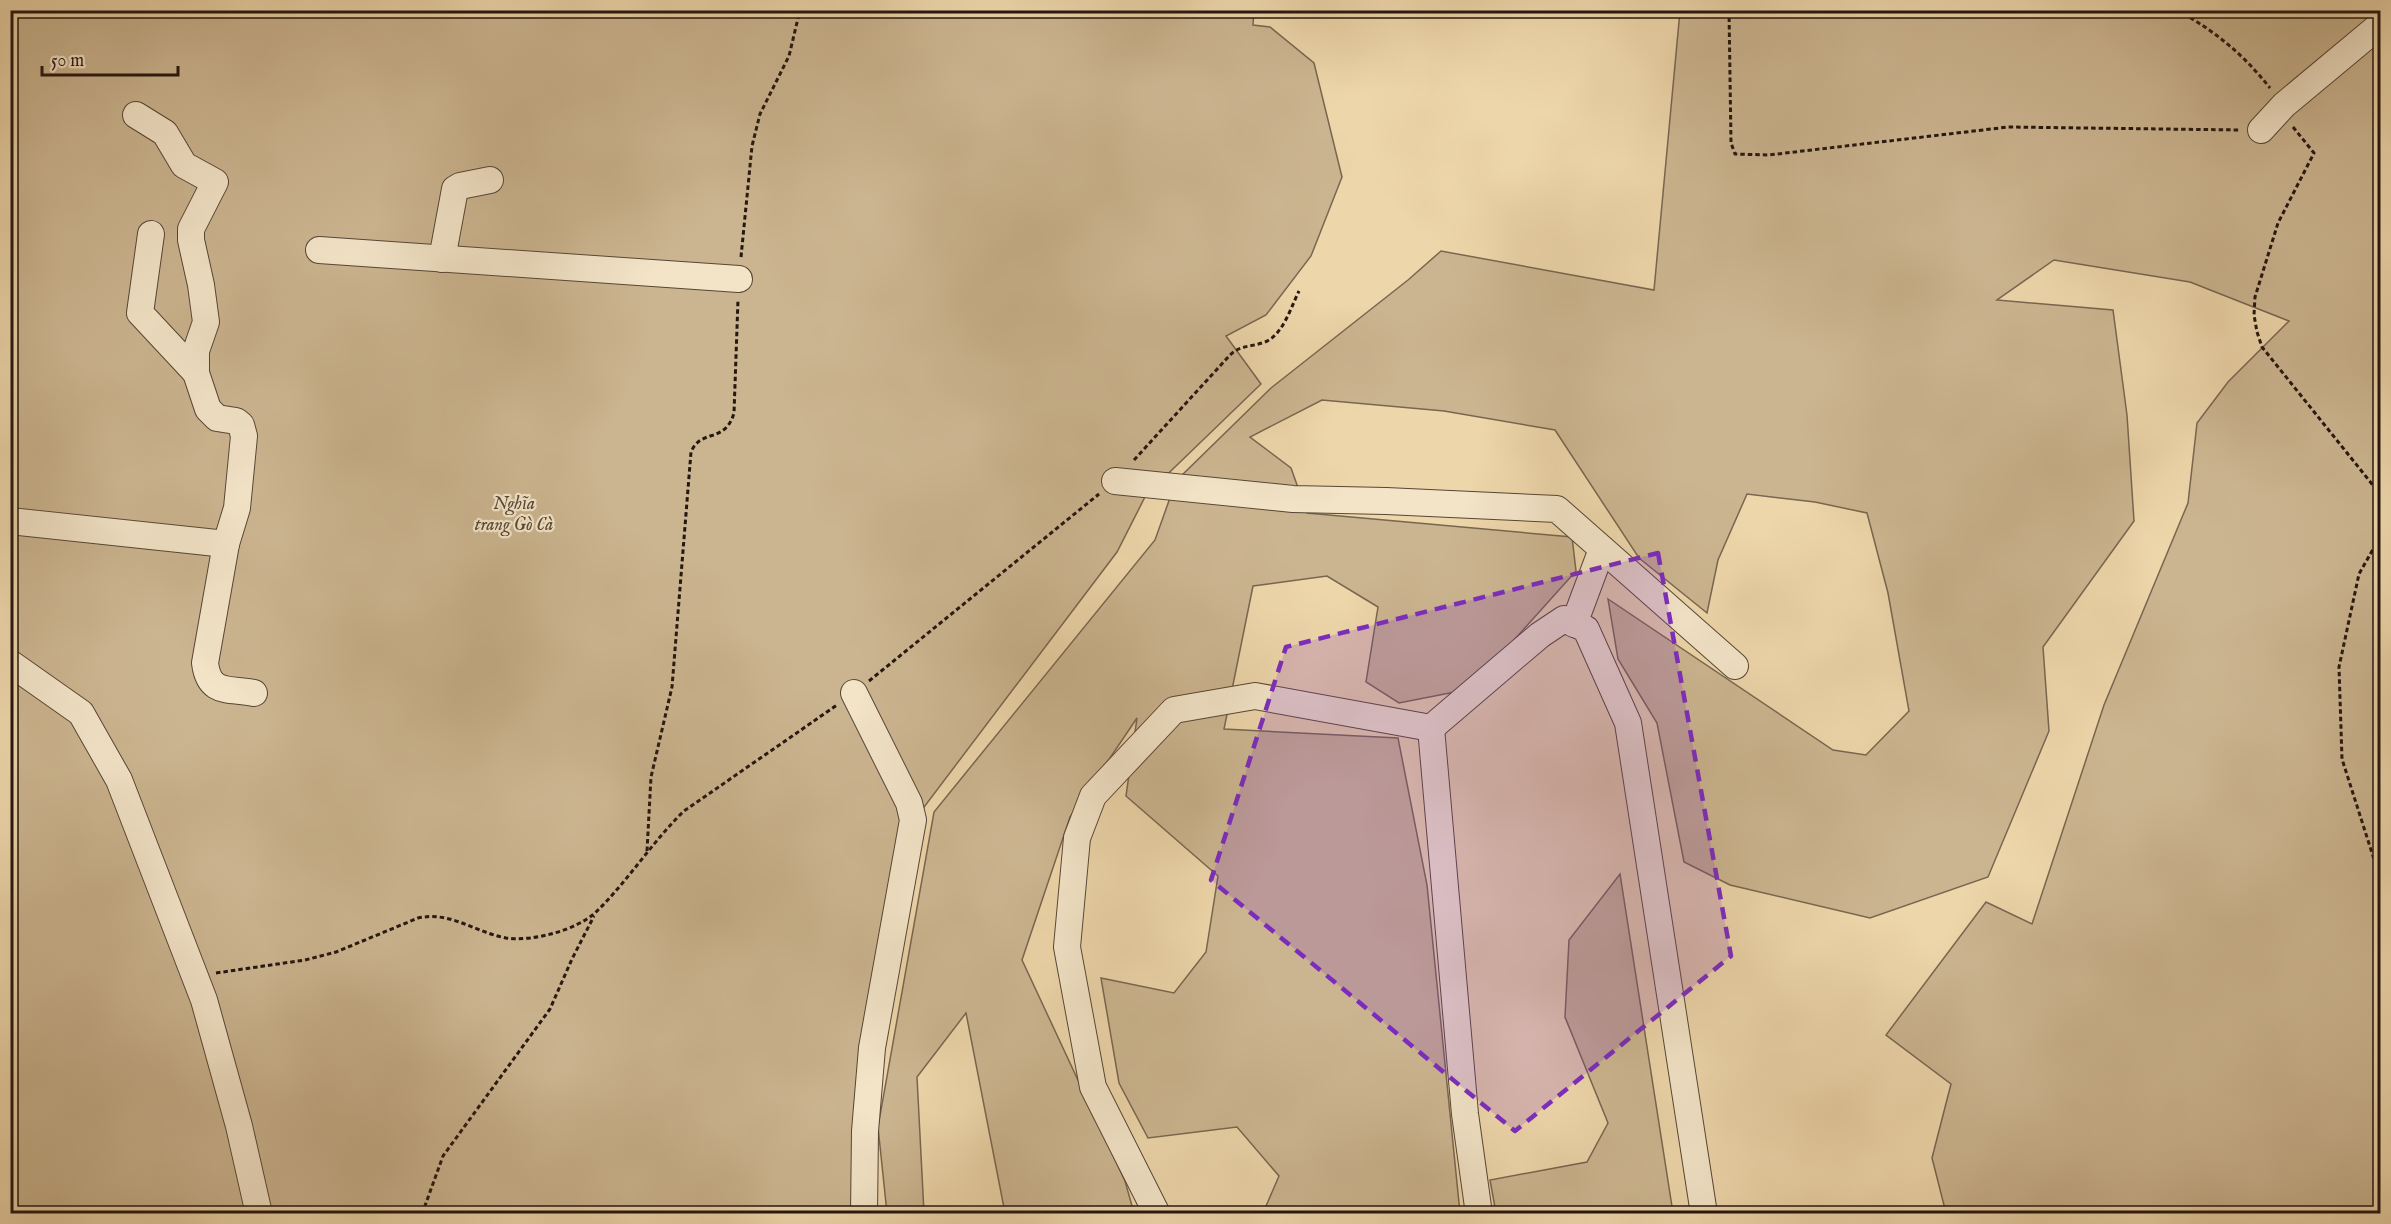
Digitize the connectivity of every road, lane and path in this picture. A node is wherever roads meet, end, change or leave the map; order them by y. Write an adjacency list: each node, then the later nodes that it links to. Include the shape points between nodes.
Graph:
1 (800, 10): 12 (path, via 789,56 760,114 752,146)
2 (1729, 10): 7 (path, via 1731,143 1735,154 1769,155 2008,127)
3 (2177, 10): 5 (path, via 2234,48)
4 (2380, 25): 5 (street)
5 (2284, 105): 7 (street); 16 (path, via 2293,127 2314,153 2278,223 2255,297 2257,332 2262,347)
6 (136, 115): 14 (street, via 165,133 184,165 215,182 192,229 206,322 196,351)
7 (2261, 130)
8 (490, 180): 11 (street, via 455,189)
9 (151, 234): 14 (street, via 140,313)
10 (319, 250): 11 (street)
11 (442, 259): 12 (street)
12 (739, 279): 27 (path, via 731,424 701,440 691,452 672,687 651,777)
13 (1299, 291): 15 (path, via 1275,337 1237,348)
14 (196, 373): 19 (street, via 208,409 217,418 236,421 243,430 237,508)
15 (1115, 481): 20 (street, via 1293,500 1557,509); 25 (path)
16 (2380, 494)
17 (10, 521): 19 (street)
18 (2380, 537): 28 (path, via 2359,574 2339,667 2342,759)
19 (226, 544): 24 (street, via 206,649 206,673 219,689)
20 (1602, 549): 21 (street); 22 (street)
21 (1574, 624): 26 (street, via 1564,619 1540,634); 36 (street, via 1586,629 1628,723)
22 (1735, 666)
23 (12, 667): 30 (street, via 81,713 119,780)
24 (254, 693)
25 (854, 693): 27 (path, via 684,811); 33 (street, via 909,803 913,820 872,1048)
26 (1431, 728): 34 (street, via 1255,696 1174,710 1093,796 1077,838 1067,947 1093,1088); 35 (street, via 1465,1114)
27 (647, 853): 29 (path)
28 (2380, 878)
29 (595, 913): 30 (path, via 565,930 508,938 446,916 431,915 336,952); 32 (path, via 550,1009 443,1156)
30 (194, 977): 31 (street, via 239,1126)
31 (258, 1214)
32 (422, 1214)
33 (864, 1214)
34 (1157, 1214)
35 (1479, 1214)
36 (1704, 1214)

